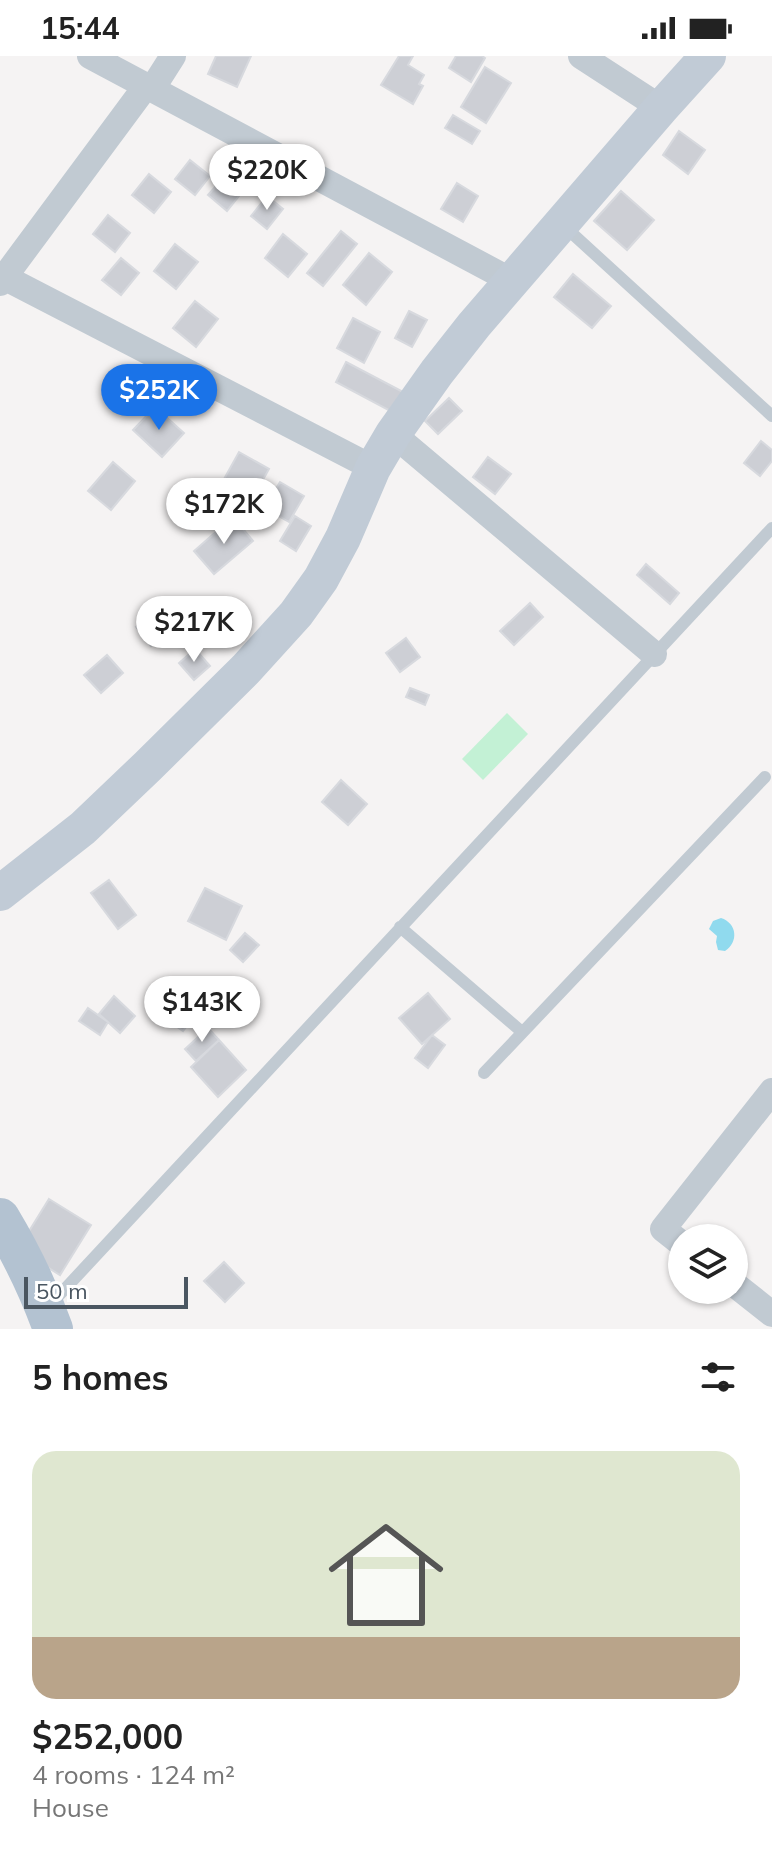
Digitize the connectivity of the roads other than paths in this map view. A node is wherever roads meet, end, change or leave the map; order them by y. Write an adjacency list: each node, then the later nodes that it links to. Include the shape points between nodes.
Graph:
1 (90, 56): 5 (street)
2 (173, 56): 5 (street)
3 (581, 56): 6 (street)
4 (708, 56): 6 (street)
5 (149, 87): 8 (street); 9 (street)
6 (661, 108): 7 (street)
7 (561, 224): 9 (street); 10 (lane)
8 (2, 278): 12 (street)
9 (512, 281): 11 (street)
10 (772, 416)
11 (393, 434): 12 (street); 14 (street)
12 (373, 468): 16 (street, via 343,538 296,614 94,818)
13 (772, 528): 14 (lane)
14 (654, 654): 17 (lane)
15 (765, 777): 18 (lane)
16 (0, 893)
17 (400, 927): 18 (lane); 25 (lane)
18 (522, 1032): 19 (lane)
19 (484, 1073)
20 (772, 1091): 22 (street, via 663,1229)
21 (0, 1218): 25 (main road)
22 (668, 1233)
23 (748, 1295): 24 (street)
24 (772, 1314)
25 (50, 1319)

